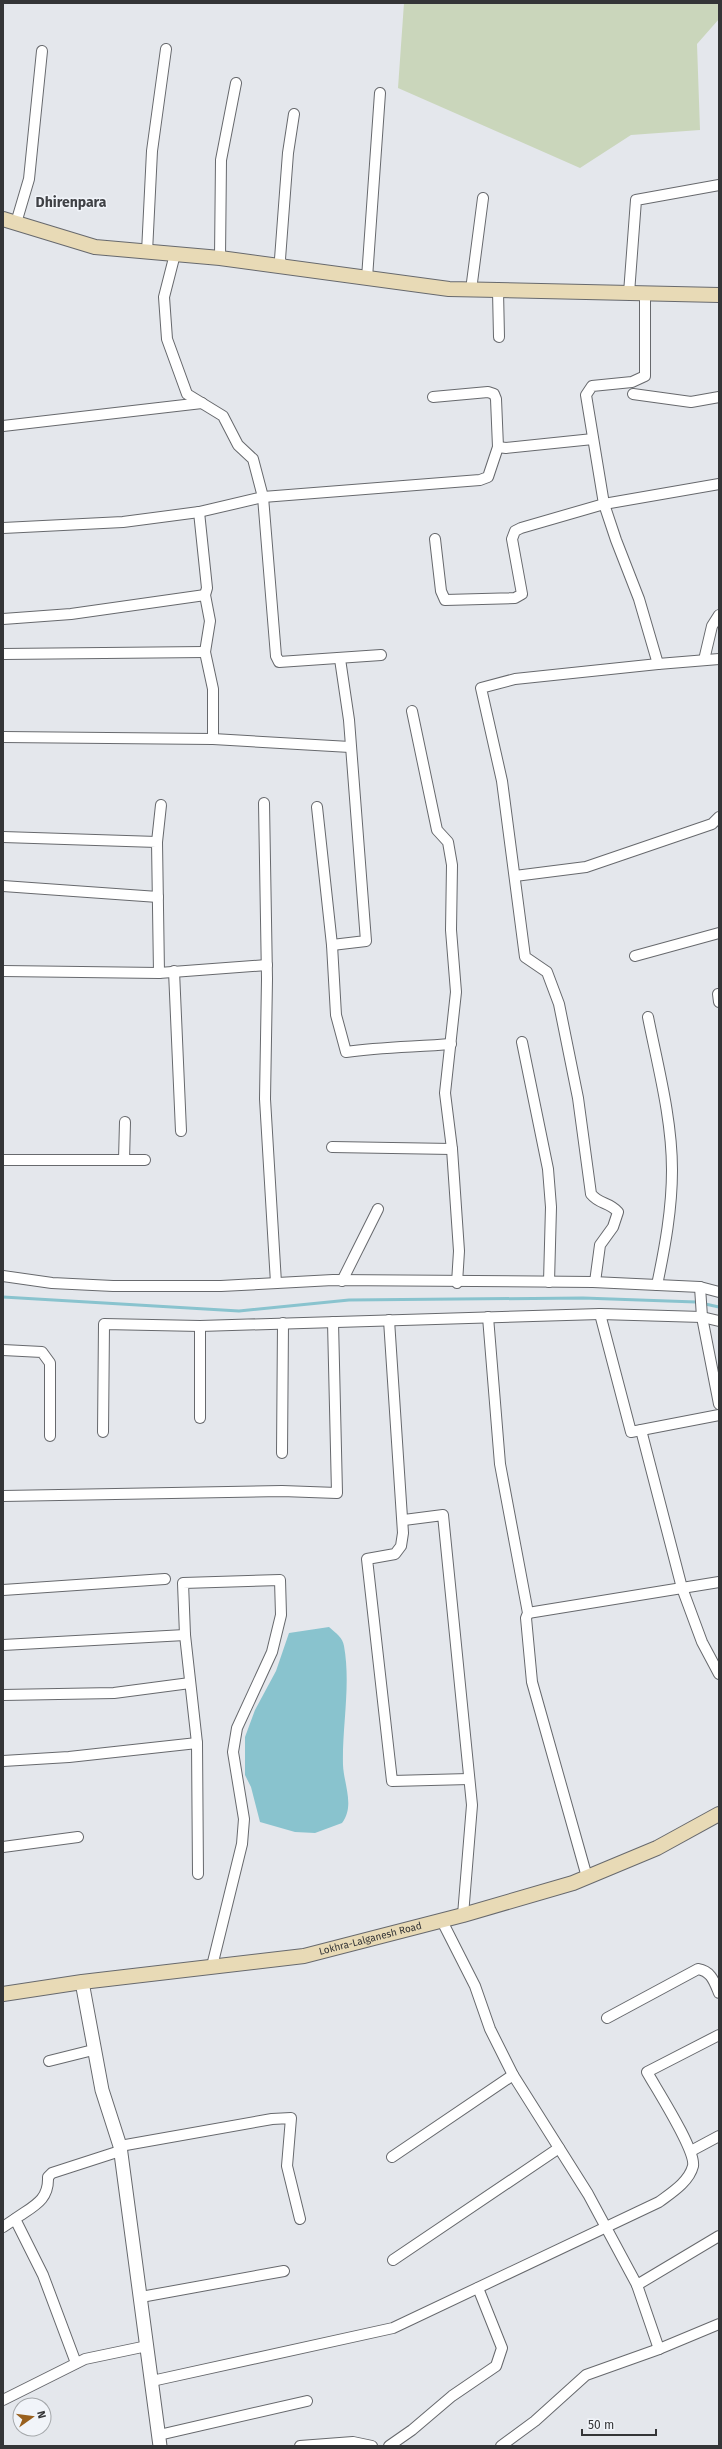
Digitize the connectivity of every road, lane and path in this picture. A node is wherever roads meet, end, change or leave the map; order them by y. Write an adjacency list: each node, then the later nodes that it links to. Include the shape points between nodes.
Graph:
1 (166, 49): 9 (street, via 152,151)
2 (42, 51): 8 (street, via 29,179)
3 (236, 83): 11 (street, via 221,160)
4 (380, 93): 13 (street)
5 (294, 114): 12 (street, via 288,153 280,259)
6 (719, 185): 16 (street, via 636,200)
7 (483, 198): 14 (street)
8 (10, 221): 9 (main road, via 95,247)
9 (148, 252): 10 (main road)
10 (175, 254): 11 (main road); 23 (street, via 164,297 167,339 187,394)
11 (220, 258): 12 (main road)
12 (282, 267): 13 (main road)
13 (368, 278): 14 (main road, via 450,290)
14 (471, 290): 15 (main road)
15 (498, 290): 16 (main road); 19 (street)
16 (628, 293): 17 (main road)
17 (644, 294): 18 (main road); 25 (street, via 645,376 632,382 592,386 586,395)
18 (719, 295)
19 (499, 337)
20 (633, 394): 22 (street, via 691,402)
21 (432, 397): 26 (street, via 488,392 494,394)
22 (719, 397)
23 (202, 403): 24 (street); 28 (street, via 223,416 238,445 253,459)
24 (3, 426)
25 (593, 439): 26 (street); 29 (street)
26 (498, 447): 28 (street, via 488,477 480,480)
27 (719, 484): 29 (street)
28 (263, 498): 30 (street); 39 (street, via 276,656 279,662)
29 (604, 504): 32 (street, via 515,531 512,539 522,594 515,598 445,600 441,591); 42 (street, via 639,599)
30 (199, 512): 31 (street, via 123,522); 33 (street, via 207,588)
31 (3, 528)
32 (435, 539)
33 (205, 595): 35 (street, via 71,614); 36 (street, via 210,620)
34 (719, 615): 41 (street, via 712,626)
35 (3, 619)
36 (205, 652): 37 (street); 45 (street, via 213,689)
37 (3, 654)
38 (381, 655): 39 (street)
39 (340, 659): 46 (street, via 349,720)
40 (719, 659): 41 (street)
41 (704, 660): 42 (street)
42 (658, 664): 53 (street, via 516,679 481,688 502,781)
43 (412, 711): 65 (street, via 437,830 448,842 452,865 451,930 456,992)
44 (3, 737): 45 (street)
45 (212, 739): 46 (street)
46 (350, 747): 57 (street, via 366,941)
47 (264, 803): 59 (street)
48 (161, 805): 52 (street)
49 (317, 807): 57 (street)
50 (719, 817): 53 (street, via 712,824 586,867)
51 (3, 837): 52 (street)
52 (157, 842): 55 (street)
53 (515, 876): 77 (street, via 525,957 547,972 559,1004 578,1098 591,1194 596,1200 611,1204 618,1212 613,1226 600,1245)
54 (3, 886): 55 (street)
55 (158, 896): 62 (street)
56 (719, 933): 58 (street)
57 (332, 946): 65 (street, via 336,1015 346,1052)
58 (635, 956)
59 (267, 965): 61 (street); 78 (street, via 265,1099)
60 (3, 971): 62 (street)
61 (174, 971): 62 (street); 67 (street)
62 (159, 973)
63 (648, 1017): 80 (street, via 663,1093 672,1170 669,1220)
64 (522, 1042): 76 (street, via 548,1169 551,1207)
65 (451, 1044): 69 (street, via 445,1093)
66 (125, 1122): 71 (street)
67 (181, 1131)
68 (332, 1147): 69 (street)
69 (452, 1149): 79 (street, via 459,1251)
70 (3, 1160): 71 (street)
71 (124, 1160): 72 (street)
72 (145, 1160)
73 (378, 1209): 75 (street)
74 (3, 1276): 78 (street, via 52,1283 113,1286)
75 (342, 1281): 78 (street); 79 (street)
76 (549, 1282): 77 (street); 79 (street)
77 (595, 1282): 80 (street)
78 (276, 1283)
79 (457, 1283)
80 (657, 1285): 81 (street)
81 (700, 1291): 82 (street); 84 (street)
82 (719, 1292)
83 (600, 1314): 84 (street); 85 (street); 95 (street, via 631,1432)
84 (702, 1315): 87 (street); 92 (street)
85 (488, 1317): 86 (street); 105 (street, via 500,1464)
86 (389, 1320): 88 (street); 100 (street)
87 (719, 1320)
88 (334, 1322): 89 (street); 99 (street, via 337,1493 282,1491)
89 (283, 1323): 90 (street); 98 (street)
90 (200, 1326): 94 (street); 96 (street, via 104,1324)
91 (3, 1350): 97 (street, via 42,1352 50,1363)
92 (719, 1404)
93 (719, 1415): 95 (street)
94 (200, 1418)
95 (641, 1430): 103 (street)
96 (103, 1432)
97 (50, 1436)
98 (282, 1453)
99 (3, 1496)
100 (404, 1520): 113 (street, via 443,1515); 113 (street, via 401,1546 395,1554 367,1558 392,1781)
101 (165, 1579): 104 (street)
102 (719, 1582): 103 (street)
103 (682, 1588): 105 (street); 108 (street, via 702,1642)
104 (3, 1590)
105 (528, 1613): 118 (street, via 526,1618 532,1682)
106 (185, 1635): 107 (street); 109 (street); 121 (street, via 183,1582 280,1580 280,1615 272,1652 236,1728 233,1752 244,1819 242,1844)
107 (3, 1645)
108 (719, 1674)
109 (190, 1683): 110 (street, via 114,1693); 111 (street)
110 (3, 1695)
111 (197, 1743): 112 (street, via 69,1757); 117 (street)
112 (3, 1761)
113 (469, 1779): 119 (street, via 472,1805)
114 (719, 1814): 118 (main road, Lokhra-Lalganesh Road, via 657,1848)
115 (78, 1837): 116 (street)
116 (3, 1847)
117 (198, 1874)
118 (587, 1877): 119 (main road, Lokhra-Lalganesh Road)
119 (463, 1916): 120 (main road, Lokhra-Lalganesh Road)
120 (442, 1921): 121 (main road, Lokhra-Lalganesh Road, via 304,1956); 129 (street, via 475,1986 490,2029)
121 (212, 1966): 122 (main road, Lokhra-Lalganesh Road)
122 (82, 1982): 124 (main road, Lokhra-Lalganesh Road); 127 (street)
123 (719, 1993): 125 (street, via 711,1975 698,1969)
124 (3, 1994)
125 (607, 2018)
126 (719, 2035): 133 (street, via 647,2072)
127 (93, 2050): 128 (street); 132 (street)
128 (49, 2061)
129 (513, 2075): 131 (street); 134 (street)
130 (719, 2136): 133 (street)
131 (559, 2148): 138 (street); 140 (street)
132 (120, 2149): 135 (street, via 52,2173 48,2177 48,2191 44,2197); 136 (street, via 272,2119 292,2118 287,2166); 144 (street)
133 (691, 2151): 138 (street, via 693,2166 684,2183 659,2202)
134 (392, 2157)
135 (15, 2218): 137 (street); 148 (street, via 43,2275)
136 (300, 2219)
137 (3, 2227)
138 (607, 2228): 142 (street); 143 (street)
139 (719, 2236): 142 (street)
140 (393, 2260)
141 (284, 2271): 144 (street)
142 (637, 2285): 147 (street)
143 (478, 2288): 149 (street, via 393,2328); 155 (street, via 502,2348 496,2366 452,2396)
144 (141, 2297): 146 (street)
145 (719, 2324): 147 (street)
146 (147, 2346): 148 (street); 149 (street)
147 (659, 2349): 156 (street, via 586,2375 535,2422)
148 (76, 2363): 150 (street)
149 (152, 2381): 152 (street)
150 (3, 2400)
151 (307, 2401): 152 (street)
152 (159, 2441)
153 (300, 2446): 154 (street, via 353,2442)
154 (372, 2446)
155 (389, 2446)
156 (501, 2446)

